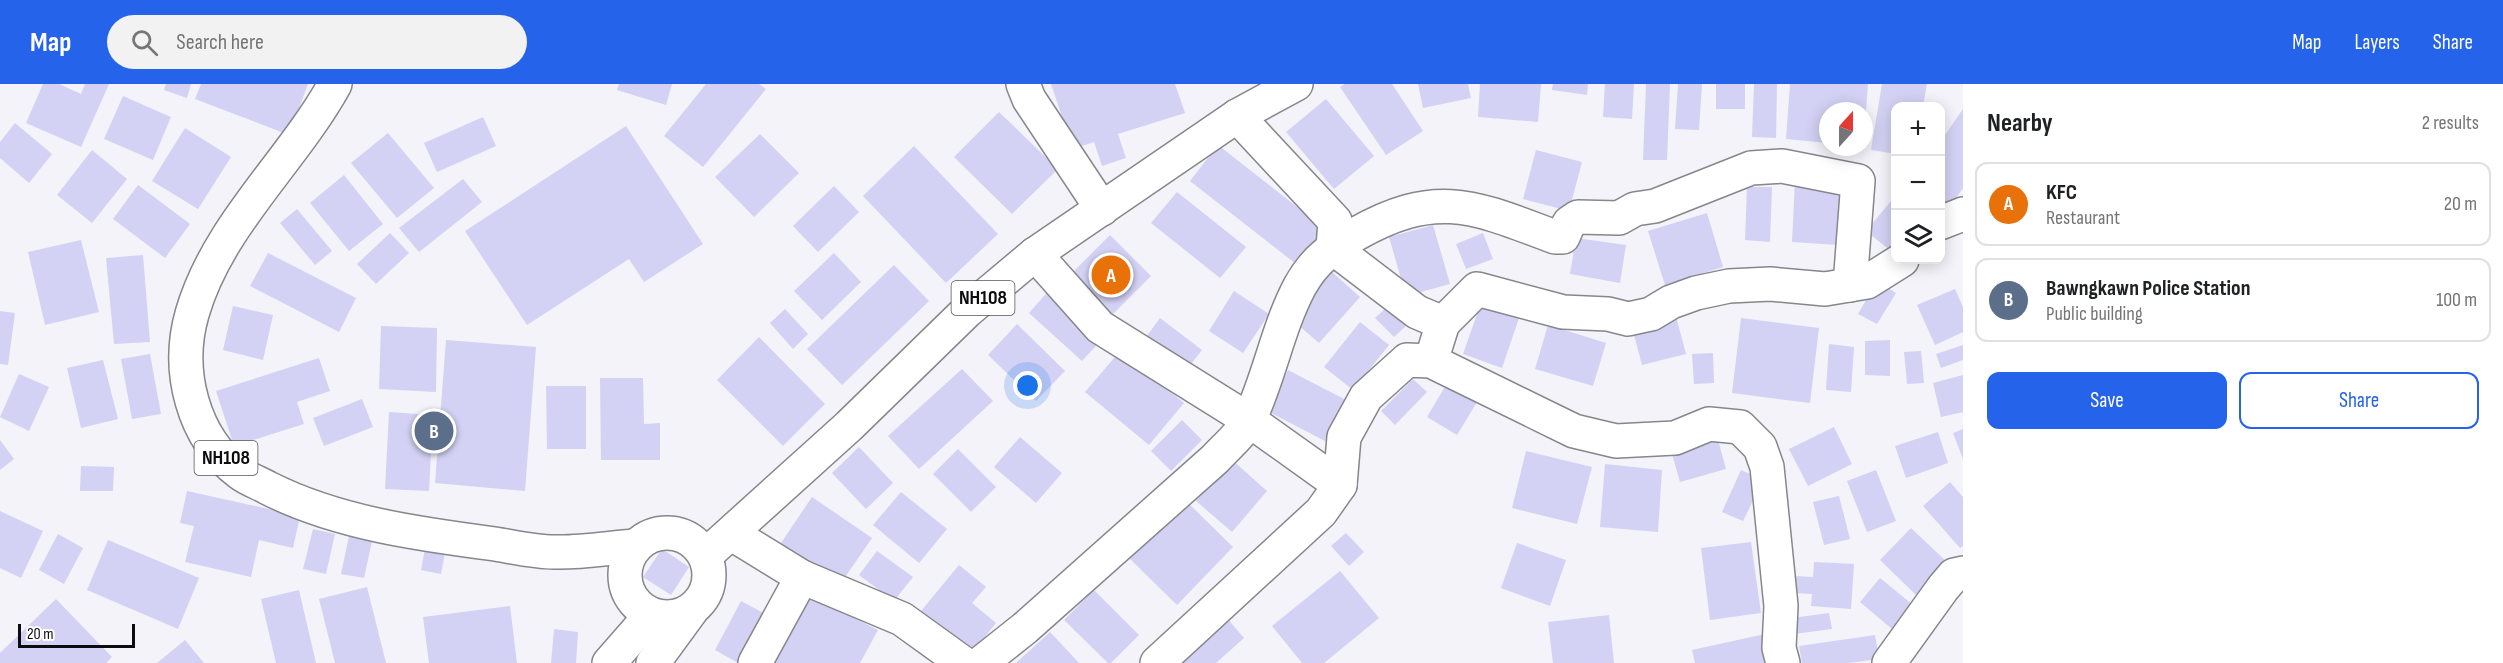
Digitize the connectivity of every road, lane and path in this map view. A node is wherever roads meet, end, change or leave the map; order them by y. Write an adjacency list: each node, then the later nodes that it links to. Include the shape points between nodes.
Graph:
1 (335, 84): 17 (main road, NH108, via 228,239 192,314 186,346 186,381 195,413 214,446 240,473 294,501 373,523 427,535 553,552)
2 (1023, 84): 5 (main road)
3 (1285, 87): 4 (main road, NH108)
4 (1237, 116): 5 (main road, NH108); 8 (main road, via 1335,221)
5 (1102, 209): 9 (main road, NH108)
6 (1963, 214): 7 (main road)
7 (1945, 221)
8 (1333, 248): 11 (main road, via 1369,227 1432,205 1478,209 1563,237 1569,223 1578,217 1619,218 1626,212 1655,206 1732,174 1782,166 1858,181); 12 (main road, via 1417,312); 14 (main road, via 1318,258 1300,286)
9 (1035, 254): 14 (main road, via 1100,327); 16 (main road, NH108, via 967,311)
10 (1896, 264): 11 (main road, via 1868,282)
11 (1850, 285): 12 (main road, via 1825,289 1729,286 1696,293 1651,314 1628,319 1563,312 1477,289)
12 (1443, 323): 13 (main road)
13 (1431, 360): 15 (main road, via 1407,360 1366,398 1344,437); 29 (main road, via 1574,431 1616,441 1675,438 1709,423 1740,427 1760,447 1767,467)
14 (1249, 420): 15 (main road); 27 (main road, via 1215,459)
15 (1340, 485): 28 (main road, via 1322,512)
16 (732, 534): 18 (main road, NH108); 20 (main road)
17 (635, 546): 18 (main road, NH108, via 652,535 673,532 692,540); 22 (main road, via 625,564 625,585 634,603)
18 (705, 556): 21 (main road, via 710,576 705,596)
19 (1963, 573): 30 (main road, via 1954,575 1943,588)
20 (802, 578): 25 (main road); 26 (main road, via 902,619)
21 (691, 611): 22 (main road, via 672,617); 24 (main road)
22 (651, 615): 23 (main road)
23 (609, 663)
24 (653, 663)
25 (755, 663)
26 (963, 663)
27 (981, 663)
28 (1157, 663)
29 (1783, 663)
30 (1889, 663)

